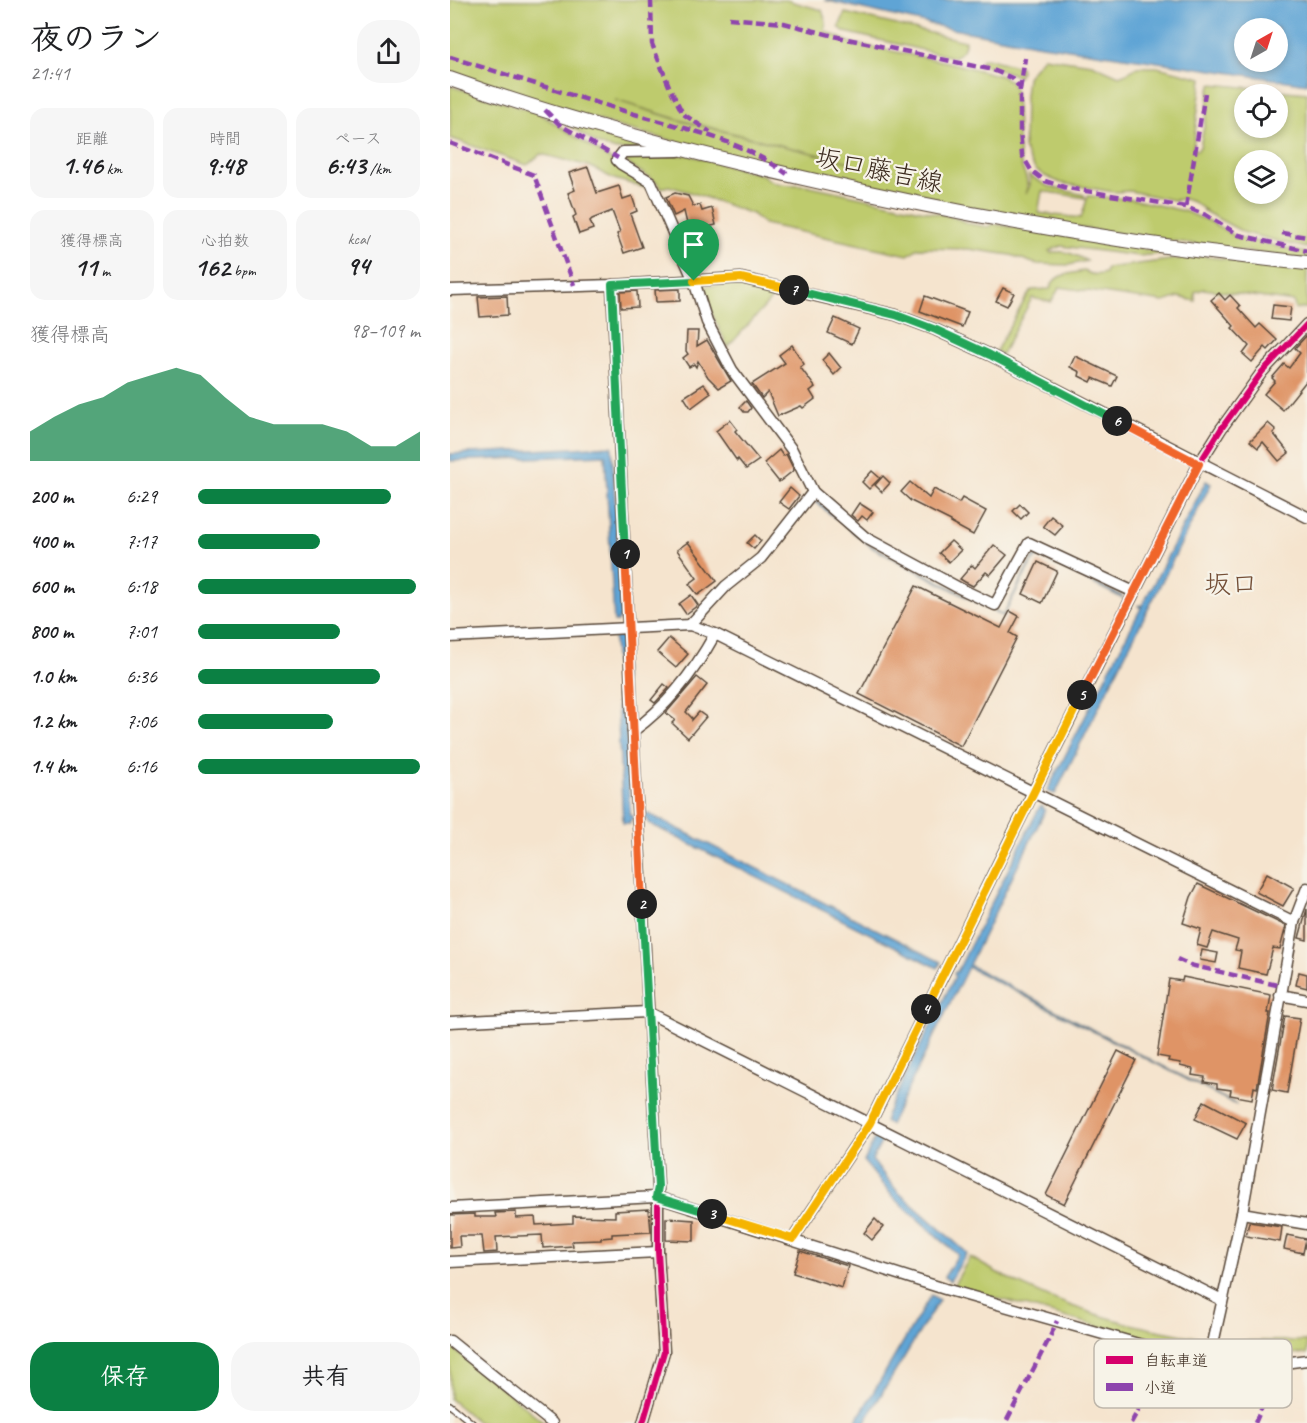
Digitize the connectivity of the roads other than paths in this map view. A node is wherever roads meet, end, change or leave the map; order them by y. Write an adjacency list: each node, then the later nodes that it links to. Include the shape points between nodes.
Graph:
1 (450, 78): 2 (main road, 坂口藤吉線, via 519,103)
2 (684, 150): 3 (main road, 坂口藤吉線, via 910,203 1105,238); 4 (street, via 623,152 617,160 651,182)
3 (1307, 263)
4 (694, 281): 5 (street); 8 (street, via 741,278 896,315 990,355); 9 (street, via 706,322 732,370 792,450)
5 (612, 285): 6 (street); 13 (street)
6 (450, 290)
7 (1307, 324): 8 (street, via 1263,372)
8 (1199, 464): 10 (street); 11 (street)
9 (813, 492): 11 (street, via 866,538 995,604 1029,543); 12 (street, via 761,558 726,586)
10 (1307, 518)
11 (1134, 592): 17 (street)
12 (690, 626): 13 (street); 14 (street)
13 (629, 627): 15 (street); 16 (street)
14 (715, 634): 16 (street, via 669,700); 17 (street)
15 (450, 637)
16 (633, 732): 22 (street)
17 (1033, 793): 19 (street); 24 (street)
18 (1307, 888): 19 (street)
19 (1294, 922): 20 (street)
20 (1280, 995): 21 (street); 27 (street)
21 (1307, 1000)
22 (648, 1012): 23 (street); 24 (street); 25 (street)
23 (450, 1022)
24 (870, 1123): 29 (street); 32 (street)
25 (656, 1197): 26 (street); 29 (street); 30 (street)
26 (450, 1208)
27 (1242, 1213): 28 (street); 32 (street)
28 (1307, 1224)
29 (793, 1239): 33 (street, via 945,1289)
30 (658, 1252): 31 (street); 41 (street, via 664,1352)
31 (450, 1262)
32 (1222, 1300): 34 (street)
33 (1121, 1339)
34 (1214, 1339)
35 (450, 1341): 40 (street)
36 (1307, 1360): 37 (street)
37 (1292, 1362)
38 (450, 1405): 39 (lane)
39 (472, 1423)
40 (552, 1423)
41 (643, 1423)

